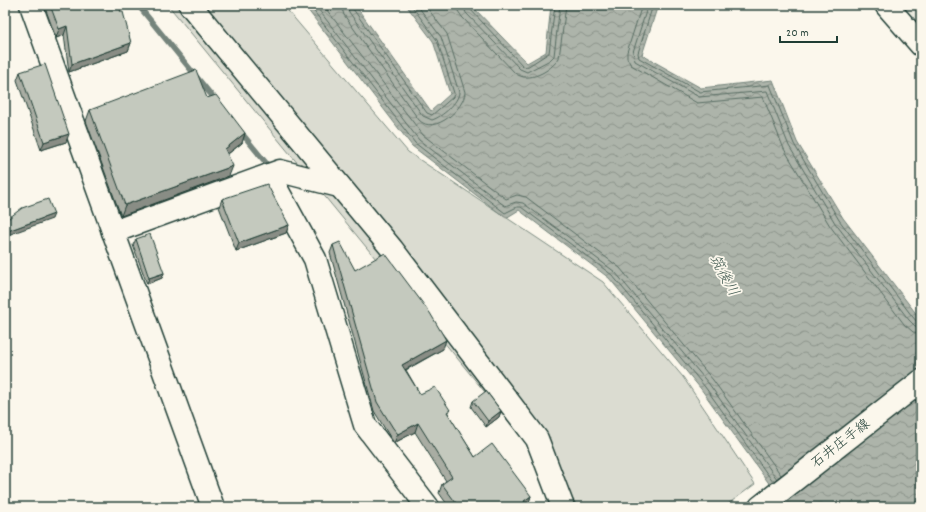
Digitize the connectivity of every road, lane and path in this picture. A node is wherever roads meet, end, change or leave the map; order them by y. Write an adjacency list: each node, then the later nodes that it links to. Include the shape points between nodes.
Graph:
1 (31, 5): 7 (street)
2 (190, 5): 6 (street)
3 (886, 5): 4 (street)
4 (920, 44)
5 (274, 173): 6 (street); 7 (street); 10 (street, via 315,259 365,425)
6 (339, 186): 11 (street, via 392,249 537,439)
7 (113, 232): 9 (street)
8 (921, 381): 12 (street, 石井庄手線)
9 (213, 507)
10 (428, 507)
11 (563, 507)
12 (760, 507)

